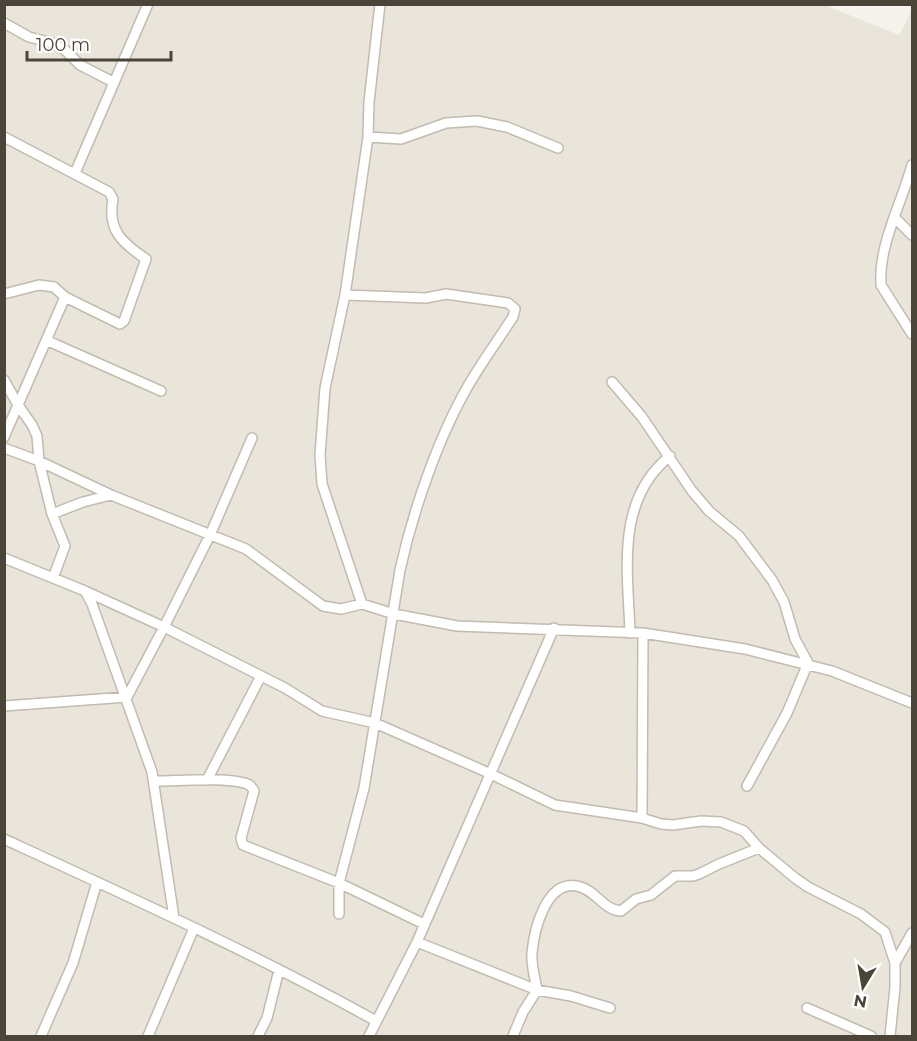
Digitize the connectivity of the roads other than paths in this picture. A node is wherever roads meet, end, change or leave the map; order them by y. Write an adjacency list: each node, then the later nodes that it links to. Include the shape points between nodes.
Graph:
1 (148, 4): 4 (street)
2 (380, 4): 5 (street)
3 (4, 23): 4 (street, via 29,38 65,50 80,65)
4 (113, 82): 9 (street)
5 (368, 136): 7 (street, via 401,139 446,123 477,121 507,127); 13 (street)
6 (4, 138): 9 (street)
7 (558, 148)
8 (912, 165): 10 (street)
9 (75, 173): 14 (street, via 109,192 116,232 146,259 120,324)
10 (894, 218): 11 (street); 15 (street, via 881,285)
11 (912, 235)
12 (4, 294): 14 (street, via 39,285 54,287)
13 (345, 295): 32 (street, via 325,388 320,466 322,484); 33 (street, via 426,298 446,294 508,303 515,309 468,385 440,445 407,538)
14 (66, 297): 16 (street)
15 (912, 333)
16 (48, 341): 19 (street); 20 (street)
17 (4, 380): 20 (street)
18 (612, 382): 24 (street)
19 (161, 391)
20 (18, 405): 21 (street); 25 (street, via 32,425)
21 (4, 437)
22 (252, 438): 28 (street)
23 (4, 448): 25 (street)
24 (670, 456): 36 (street, via 655,468 631,518 627,536); 38 (street, via 692,491 739,536 772,580)
25 (39, 461): 26 (street); 27 (street)
26 (111, 495): 27 (street); 28 (street)
27 (52, 514): 30 (street, via 65,546)
28 (210, 535): 32 (street, via 246,549 323,606 341,609); 34 (street)
29 (4, 558): 30 (street)
30 (53, 578): 31 (street)
31 (86, 591): 34 (street); 40 (street)
32 (362, 604): 33 (street)
33 (394, 614): 35 (street, via 457,626); 43 (street)
34 (164, 627): 39 (street); 40 (street)
35 (554, 628): 36 (street); 44 (street)
36 (630, 633): 37 (street)
37 (643, 633): 38 (street, via 746,648); 48 (street)
38 (808, 663): 41 (street); 47 (street, via 787,713)
39 (261, 676): 43 (street, via 322,711); 45 (street)
40 (127, 697): 42 (street); 46 (street)
41 (912, 702)
42 (4, 706)
43 (375, 723): 44 (street); 52 (street, via 364,788)
44 (491, 774): 48 (street, via 555,805); 55 (street)
45 (207, 780): 46 (street); 52 (street, via 243,782 253,788 254,797 241,838 243,845)
46 (154, 781): 54 (street)
47 (747, 786)
48 (642, 818): 50 (street, via 673,825 721,822 744,831)
49 (4, 839): 51 (street)
50 (759, 848): 59 (street, via 808,887 877,924 885,932); 61 (street, via 699,874 675,876 651,896 636,900 621,911 606,906 577,886 558,890 544,909 532,954)
51 (98, 882): 54 (street); 65 (street, via 73,963)
52 (339, 883): 53 (street); 55 (street)
53 (339, 914)
54 (174, 918): 56 (street)
55 (424, 924): 58 (street)
56 (194, 928): 60 (street); 66 (street)
57 (912, 933): 59 (street)
58 (417, 942): 61 (street); 64 (street)
59 (895, 963): 71 (street)
60 (279, 970): 64 (street); 67 (street, via 267,1018)
61 (537, 990): 62 (street); 69 (street)
62 (610, 1008)
63 (807, 1008): 70 (street)
64 (376, 1021): 68 (street)
65 (40, 1036)
66 (148, 1036)
67 (258, 1036)
68 (369, 1036)
69 (513, 1036)
70 (871, 1036)
71 (890, 1036)

